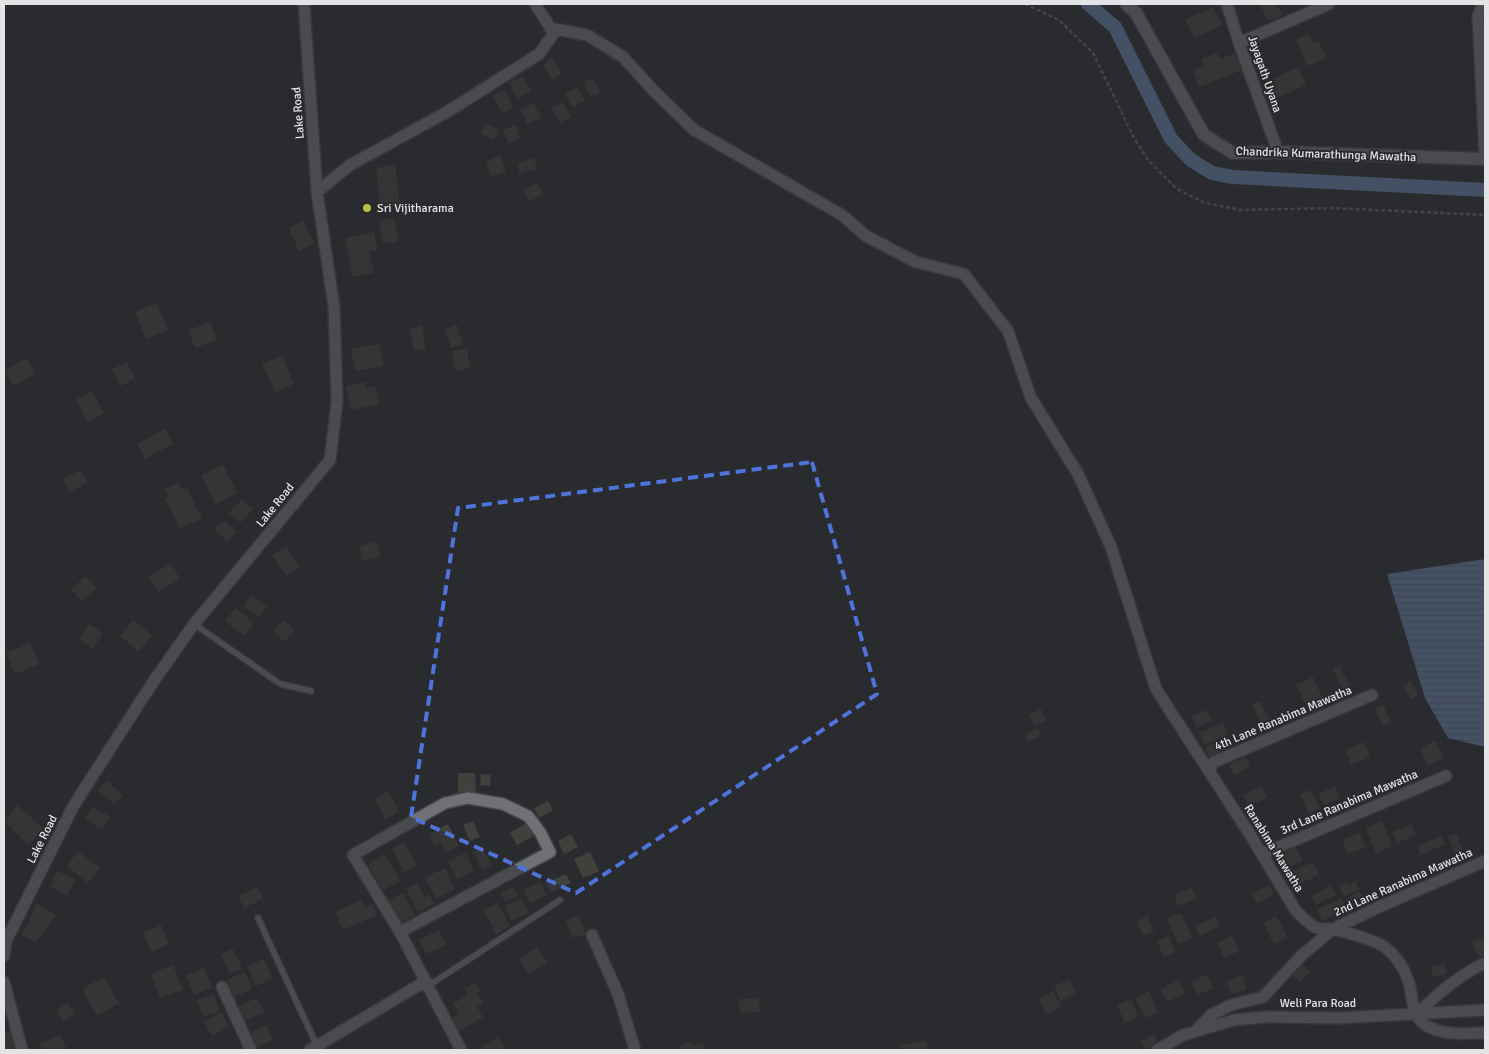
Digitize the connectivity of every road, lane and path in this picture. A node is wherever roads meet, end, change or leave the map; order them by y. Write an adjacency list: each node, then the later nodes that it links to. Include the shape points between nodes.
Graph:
1 (304, 4): 12 (street, Lake Road)
2 (535, 4): 7 (street)
3 (1126, 4): 10 (main road, Chandrika Kumarathunga Mawatha, via 1136,13 1204,135 1233,153)
4 (1227, 4): 8 (street, Jayagath Uyana)
5 (1329, 4): 8 (street)
6 (1483, 4): 9 (street, via 1478,16)
7 (550, 28): 12 (street, via 554,33 539,54 448,112 350,165); 16 (street, Ranabima Mawatha, via 588,35 623,57 694,130 842,215 866,236 916,262 964,274 1008,331 1031,398 1078,474 1111,547 1156,689)
8 (1239, 43): 10 (street, Jayagath Uyana)
9 (1483, 62): 11 (street)
10 (1278, 152): 11 (main road, Chandrika Kumarathunga Mawatha)
11 (1485, 158)
12 (317, 192): 13 (street, Lake Road, via 334,307 337,402 330,460)
13 (194, 624): 14 (lane, via 281,684); 25 (street, Lake Road, via 74,805 6,941)
14 (311, 691)
15 (1372, 695): 16 (street, 4th Lane Ranabima Mawatha, via 1214,762)
16 (1209, 770): 18 (street, Ranabima Mawatha)
17 (1446, 776): 18 (street, 3rd Lane Ranabima Mawatha)
18 (1262, 854): 22 (street, Ranabima Mawatha, via 1296,911 1317,928)
19 (1485, 861): 22 (street, 2nd Lane Ranabima Mawatha)
20 (560, 900): 28 (lane)
21 (258, 918): 34 (lane)
22 (1333, 929): 31 (street, Ranabima Mawatha, via 1385,947 1408,980); 32 (street, 2nd Lane Ranabima Mawatha, via 1302,955 1263,996 1210,1015)
23 (400, 932): 23 (street, via 550,852 528,816 503,804 468,798 446,803 353,855); 28 (street)
24 (592, 935): 38 (street, via 618,994)
25 (4, 956)
26 (1485, 963): 31 (street, via 1472,969)
27 (4, 982): 35 (street)
28 (427, 984): 34 (street); 37 (street)
29 (222, 986): 36 (street)
30 (1485, 1010): 31 (street, Weli Para Road)
31 (1416, 1015): 32 (street, Weli Para Road, via 1265,1017 1234,1020); 33 (street, via 1424,1025 1436,1031)
32 (1196, 1032): 39 (street, Weli Para Road, via 1183,1035)
33 (1485, 1033)
34 (313, 1048)
35 (22, 1050)
36 (251, 1050)
37 (461, 1050)
38 (636, 1050)
39 (1158, 1050)

